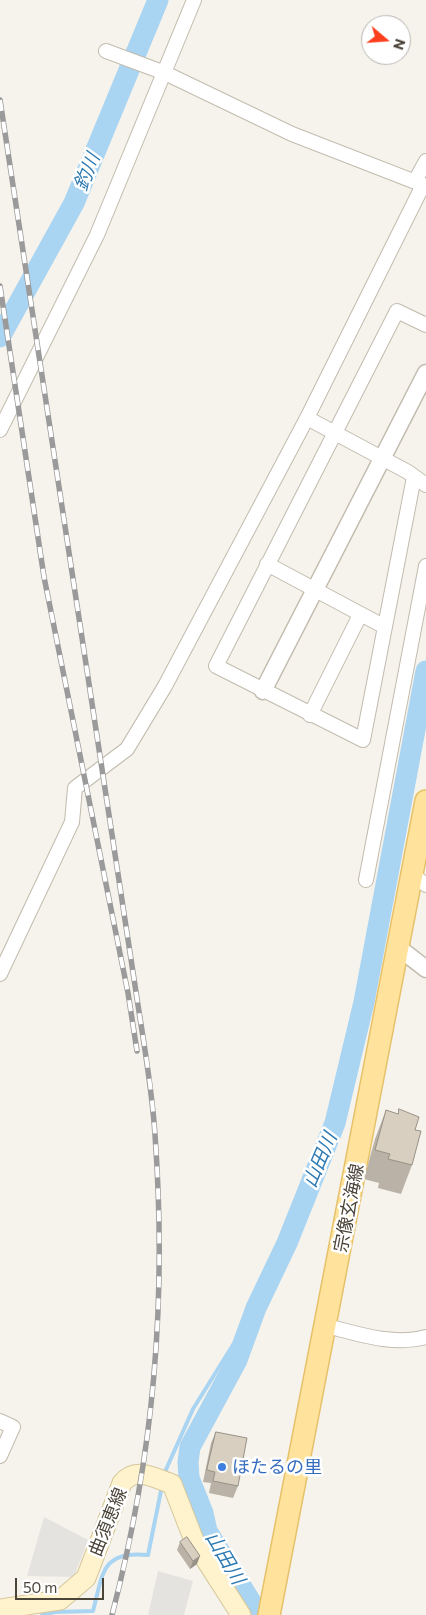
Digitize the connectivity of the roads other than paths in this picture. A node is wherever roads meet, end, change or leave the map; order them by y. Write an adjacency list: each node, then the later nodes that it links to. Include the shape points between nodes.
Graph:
1 (194, 0): 3 (street)
2 (106, 51): 3 (street)
3 (163, 73): 5 (street, via 292,134); 9 (street, via 97,235)
4 (426, 161): 5 (street)
5 (422, 184): 8 (street)
6 (426, 325): 10 (street, via 396,311)
7 (426, 373): 11 (street)
8 (307, 418): 10 (street); 26 (street, via 165,686 127,749 75,788 72,822)
9 (0, 430)
10 (334, 433): 11 (street); 14 (street)
11 (382, 459): 12 (street); 16 (street)
12 (414, 477): 13 (street); 18 (street)
13 (426, 485)
14 (267, 564): 16 (street); 19 (street, via 216,666)
15 (426, 566): 22 (street)
16 (314, 591): 17 (street); 19 (street)
17 (360, 615): 18 (street); 20 (street)
18 (385, 627): 20 (street, via 363,740)
19 (263, 691): 20 (street)
20 (310, 715)
21 (426, 801): 23 (main road, 宗像玄海線)
22 (366, 880)
23 (419, 880): 24 (main road, 宗像玄海線)
24 (399, 948): 25 (street); 27 (main road, 宗像玄海線)
25 (426, 969)
26 (0, 974)
27 (326, 1326): 28 (street, via 387,1340 411,1341); 32 (main road, 宗像玄海線)
28 (426, 1337)
29 (0, 1421): 30 (street, via 13,1427)
30 (0, 1456)
31 (0, 1610): 33 (main road, 曲須恵線, via 60,1600 86,1578 122,1483 128,1475 136,1473 163,1481 195,1543)
32 (270, 1612)
33 (241, 1615)

